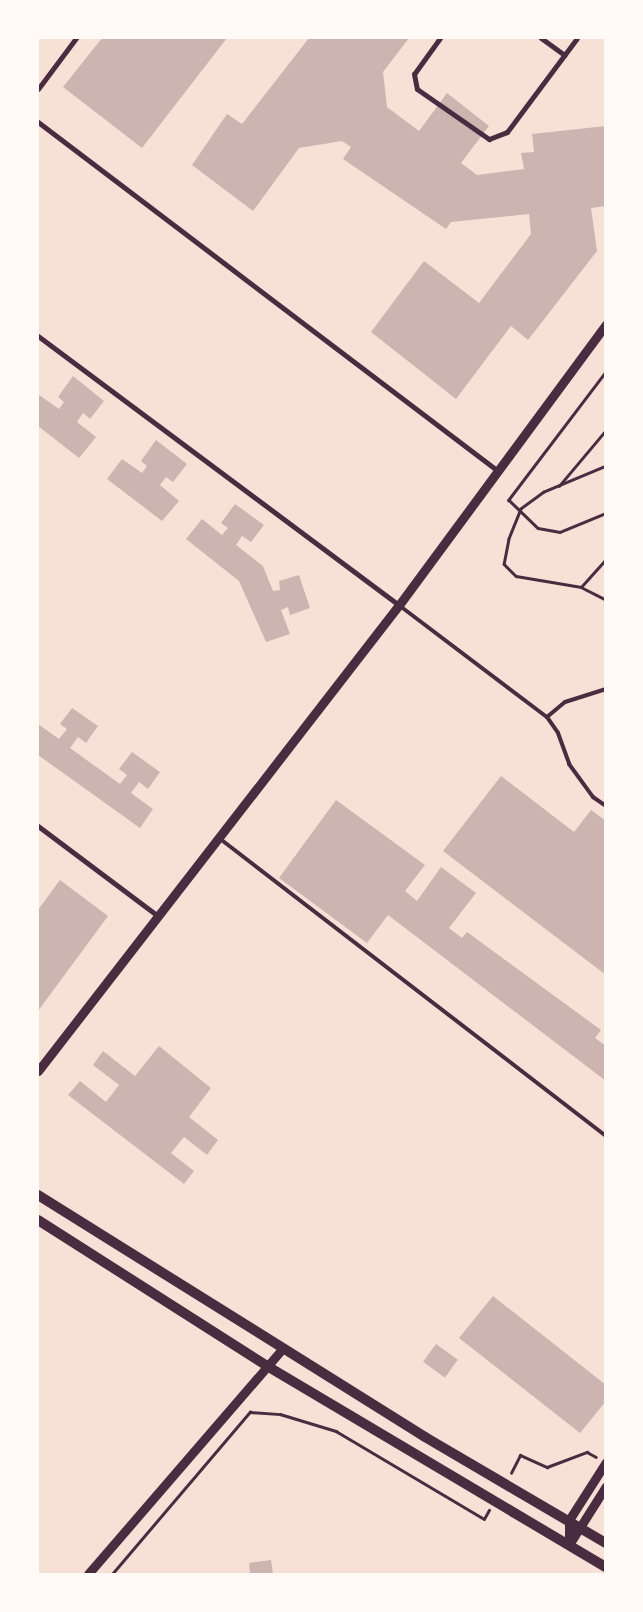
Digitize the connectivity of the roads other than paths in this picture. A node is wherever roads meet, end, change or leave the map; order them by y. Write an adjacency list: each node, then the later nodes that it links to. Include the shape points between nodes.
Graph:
1 (76, 38): 6 (street)
2 (440, 38): 5 (street, via 414,74 417,89 489,139 507,132)
3 (541, 38): 5 (street)
4 (577, 38): 5 (street)
5 (564, 55)
6 (38, 89)
7 (38, 122): 10 (street)
8 (606, 324): 10 (street)
9 (38, 336): 11 (street)
10 (498, 471): 11 (street)
11 (399, 605): 13 (lane); 16 (street)
12 (606, 689): 13 (lane, via 565,702)
13 (547, 717): 14 (lane, via 558,733 569,764 593,797)
14 (606, 806)
15 (38, 826): 17 (street)
16 (219, 837): 17 (street); 19 (lane)
17 (158, 916): 18 (street)
18 (38, 1071)
19 (606, 1136)
20 (38, 1195): 22 (main road)
21 (38, 1220): 23 (main road)
22 (282, 1349): 23 (street); 26 (main road)
23 (267, 1366): 28 (main road); 31 (street)
24 (605, 1463): 26 (street)
25 (606, 1486): 27 (street)
26 (569, 1520): 27 (main road); 28 (street)
27 (580, 1526): 28 (street); 29 (main road)
28 (569, 1543): 30 (main road)
29 (606, 1543)
30 (606, 1567)
31 (88, 1574)

